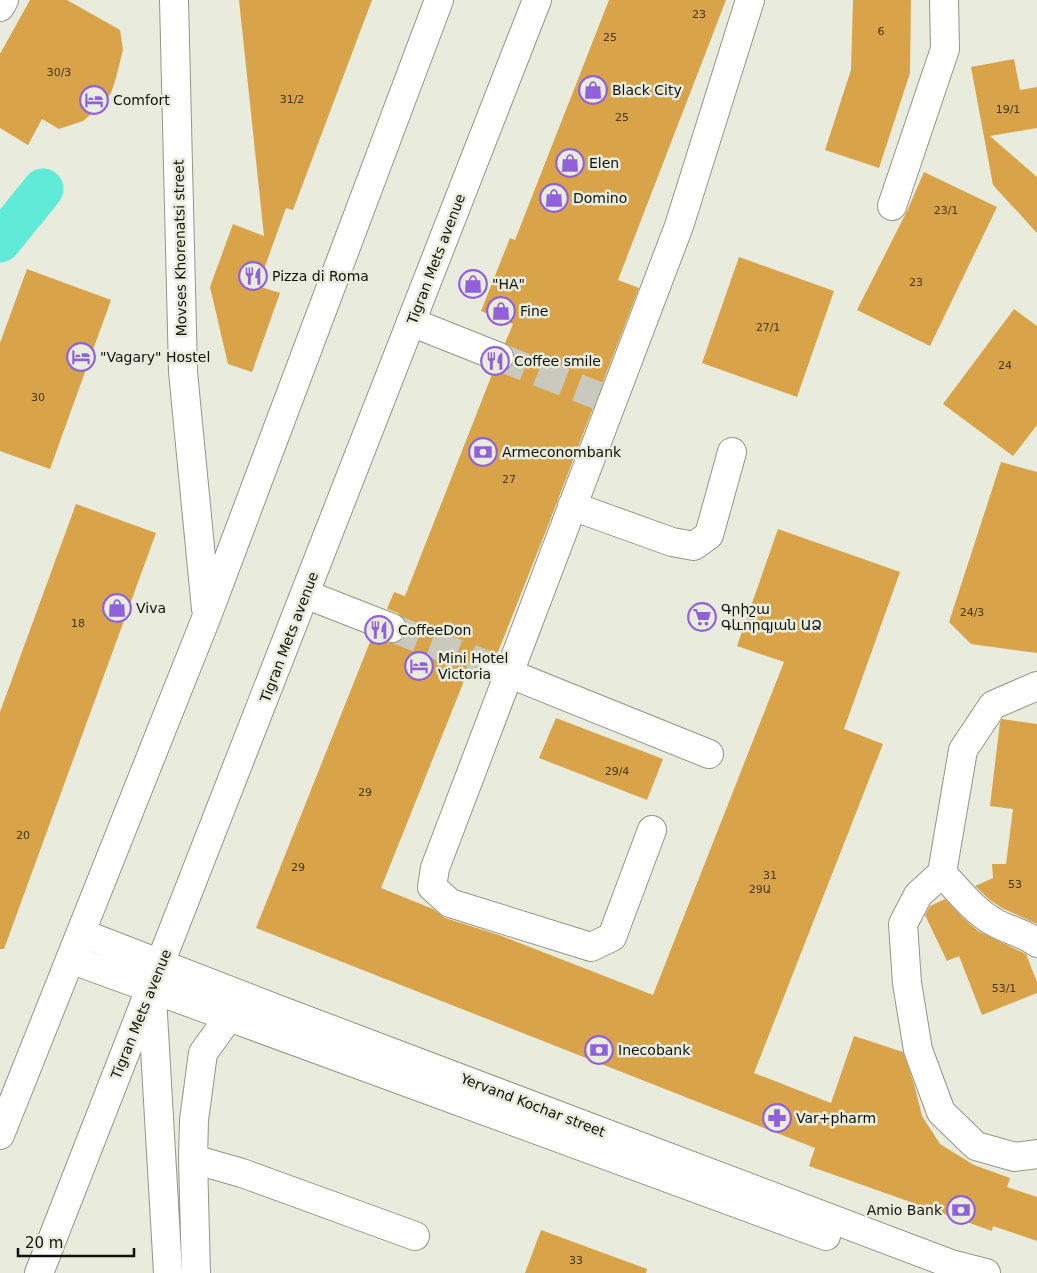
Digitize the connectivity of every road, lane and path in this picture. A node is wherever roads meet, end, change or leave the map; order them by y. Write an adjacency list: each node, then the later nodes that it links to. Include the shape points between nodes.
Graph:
1 (4, 0): 7 (main road)
2 (174, 0): 14 (main road, Movses Khorenatsi street, via 183,372)
3 (439, 0): 14 (main road)
4 (537, 0): 9 (main road, Tigran Mets avenue)
5 (750, 0): 12 (main road, via 679,226 606,399)
6 (944, 0): 8 (main road, via 945,48)
7 (0, 7)
8 (892, 206)
9 (412, 322): 10 (main road); 13 (main road, Tigran Mets avenue)
10 (499, 357)
11 (732, 452): 12 (main road, via 709,535 694,546 672,542)
12 (572, 506): 16 (main road)
13 (306, 594): 15 (main road); 24 (main road, Tigran Mets avenue)
14 (207, 616): 21 (main road)
15 (392, 628)
16 (501, 671): 18 (main road); 19 (main road, via 435,868 432,887 450,903 591,947 612,937)
17 (1037, 686): 20 (main road, via 994,705 963,750)
18 (709, 754)
19 (652, 830)
20 (942, 873): 22 (main road, via 972,905 994,922 1028,935); 27 (main road, via 918,895 903,924 906,983 918,1050 940,1112 976,1146 1015,1157)
21 (81, 933): 23 (main road); 24 (main road, Yervand Kochar street)
22 (1037, 943)
23 (70, 959): 24 (main road); 26 (main road)
24 (156, 976): 25 (main road, Yervand Kochar street); 30 (main road, Tigran Mets avenue); 31 (main road); 34 (main road, Yervand Kochar street, via 951,1264)
25 (229, 1017): 28 (main road, via 203,1053 194,1120); 33 (main road, Yervand Kochar street)
26 (0, 1135)
27 (1037, 1154)
28 (193, 1159): 29 (main road, via 242,1172); 32 (main road)
29 (416, 1236)
30 (39, 1273)
31 (168, 1273)
32 (196, 1273)
33 (926, 1273)
34 (986, 1273)

